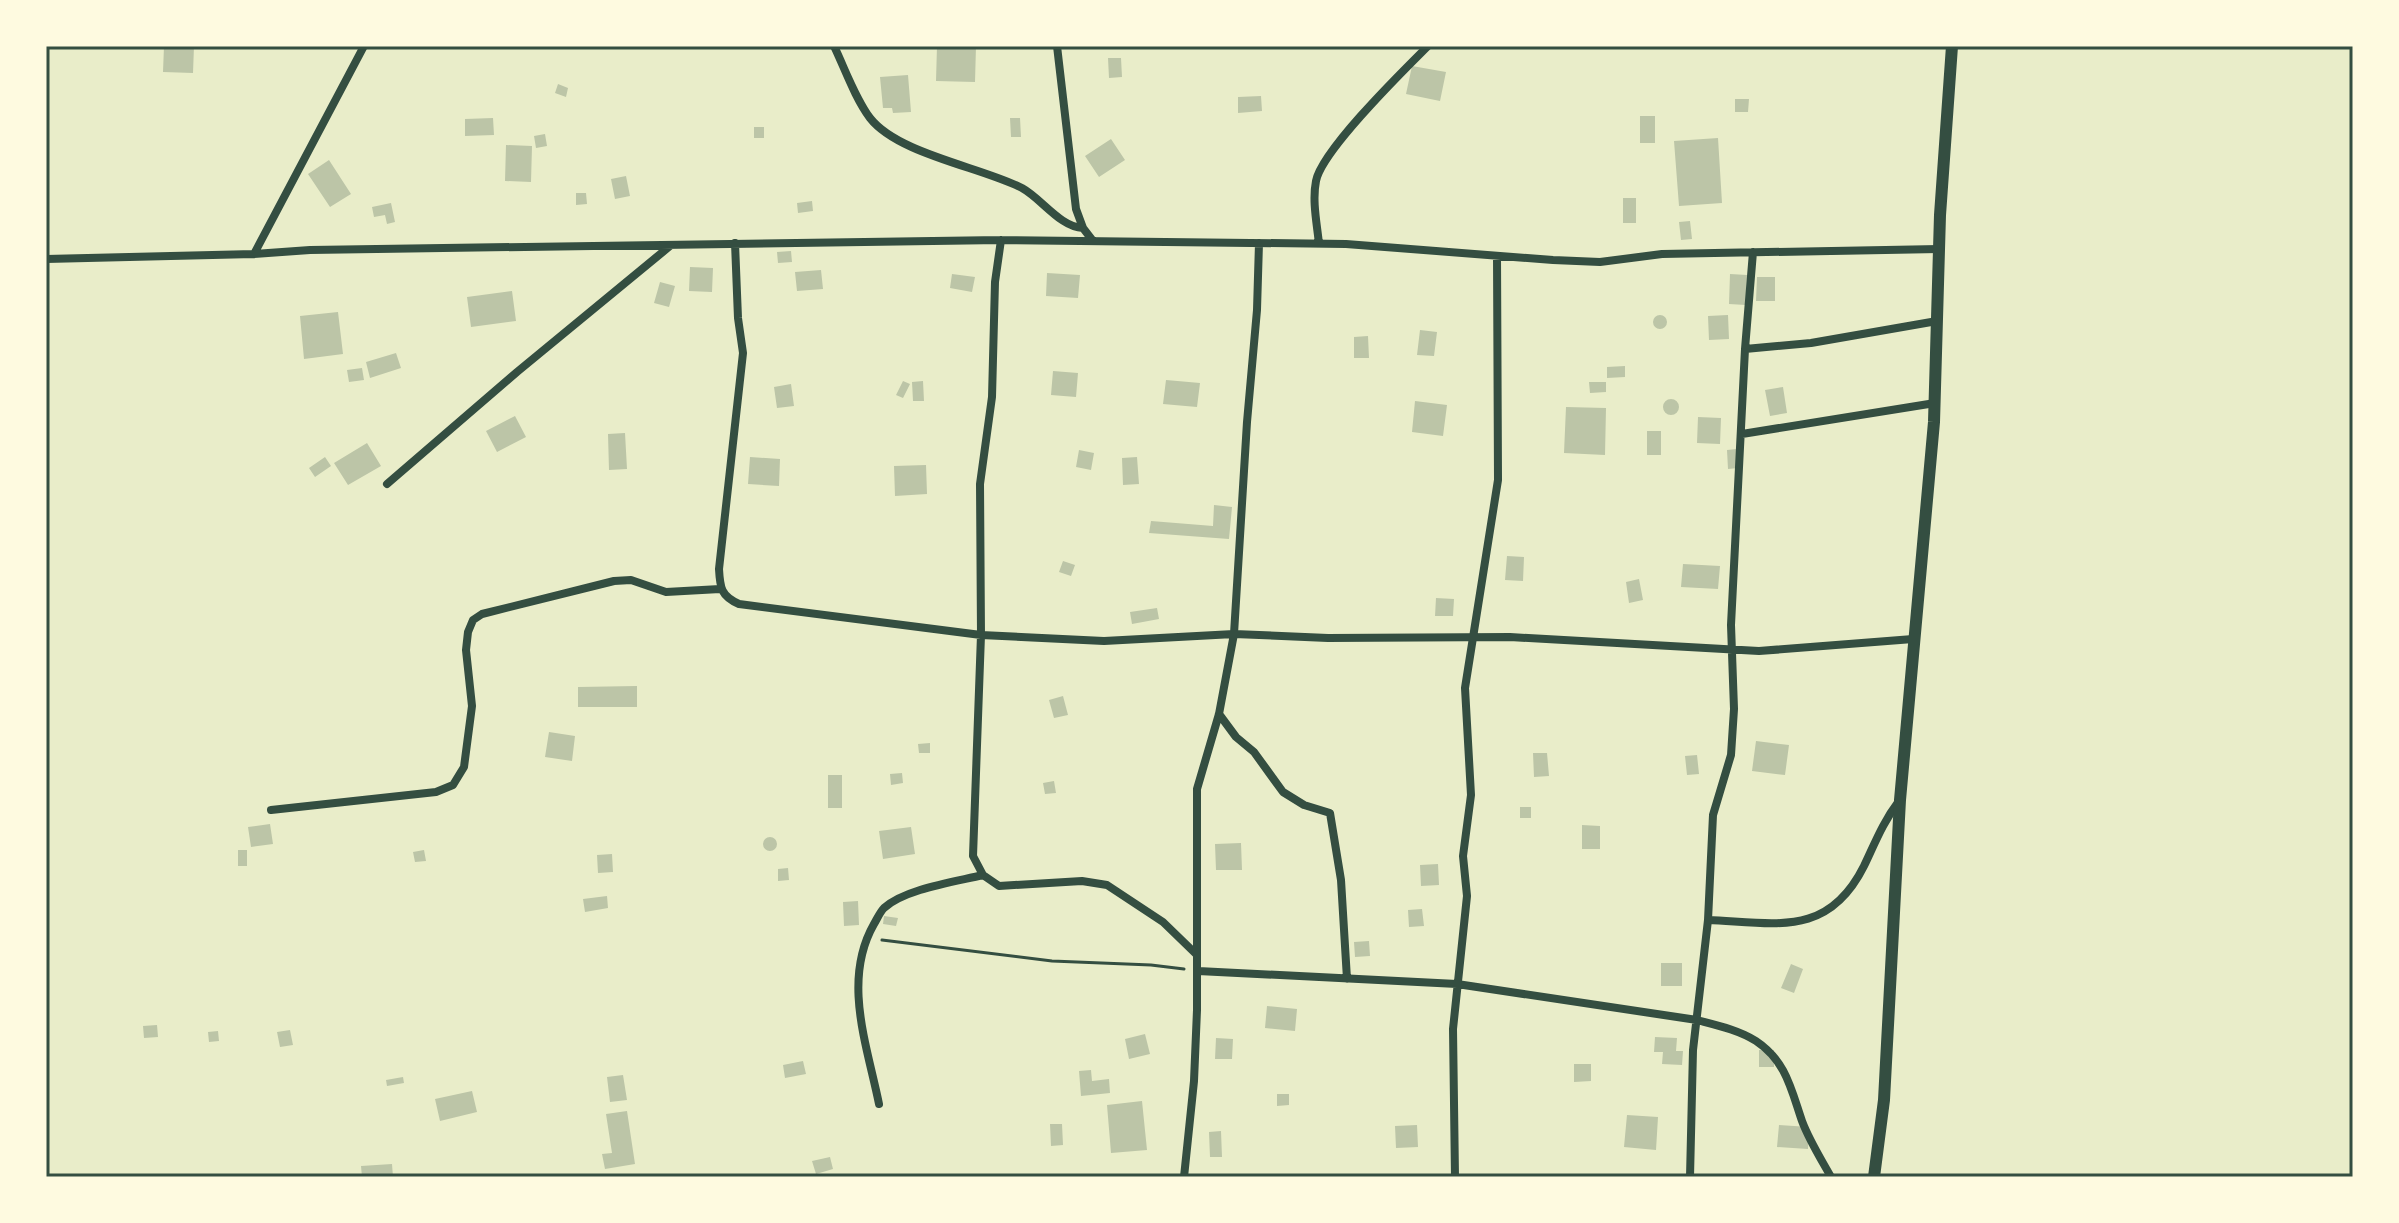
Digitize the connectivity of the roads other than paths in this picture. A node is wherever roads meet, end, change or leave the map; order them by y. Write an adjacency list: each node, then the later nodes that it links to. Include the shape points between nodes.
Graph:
1 (364, 46): 15 (street)
2 (834, 46): 6 (street, via 871,119 890,135 1020,187 1073,228)
3 (1057, 46): 6 (street, via 1072,184)
4 (1428, 46): 11 (street, via 1383,90 1320,168 1315,192)
5 (1952, 46): 13 (street)
6 (1083, 228): 8 (street)
7 (1001, 240): 8 (street); 9 (street); 25 (street, via 992,397 980,484)
8 (1093, 241): 10 (street)
9 (735, 243): 12 (street); 23 (street, via 743,353)
10 (1259, 243): 11 (street); 24 (street)
11 (1319, 244): 16 (street)
12 (670, 246): 15 (street); 22 (street)
13 (1939, 249): 14 (street); 18 (street)
14 (1753, 252): 16 (street, via 1600,262); 19 (street)
15 (254, 254): 17 (street)
16 (1497, 256): 26 (street, via 1498,480)
17 (46, 259)
18 (1937, 321): 19 (street); 20 (street)
19 (1745, 349): 21 (street)
20 (1935, 403): 21 (street); 27 (street)
21 (1742, 434): 28 (street)
22 (387, 484)
23 (720, 589): 25 (street, via 726,598 765,609); 31 (street, via 666,592 631,580 614,581 482,614 468,632 472,706 464,767 453,785 436,792)
24 (1234, 634): 25 (street, via 1104,641); 26 (street); 29 (street)
25 (981, 635): 32 (street, via 973,856)
26 (1472, 639): 28 (street); 37 (street, via 1465,688 1471,795 1463,856 1467,896)
27 (1913, 639): 28 (street); 30 (street)
28 (1732, 650): 33 (street, via 1731,755 1713,815)
29 (1219, 714): 34 (street, via 1197,789); 36 (street, via 1283,792 1330,813 1341,880)
30 (1900, 800): 33 (street, via 1884,820 1846,897 1825,913 1805,921); 44 (street, via 1884,1100)
31 (271, 810)
32 (983, 875): 34 (street, via 999,886 1082,881 1107,885 1163,922); 39 (street, via 911,894 883,909 866,938 857,991)
33 (1708, 920): 38 (street)
34 (1196, 954): 35 (street)
35 (1198, 971): 36 (street); 40 (street)
36 (1347, 979): 37 (street)
37 (1457, 984): 38 (street); 41 (street, via 1451,1060)
38 (1697, 1020): 42 (street); 43 (street, via 1754,1039 1782,1065 1803,1123)
39 (879, 1104)
40 (1184, 1177)
41 (1455, 1177)
42 (1690, 1177)
43 (1831, 1177)
44 (1874, 1177)

